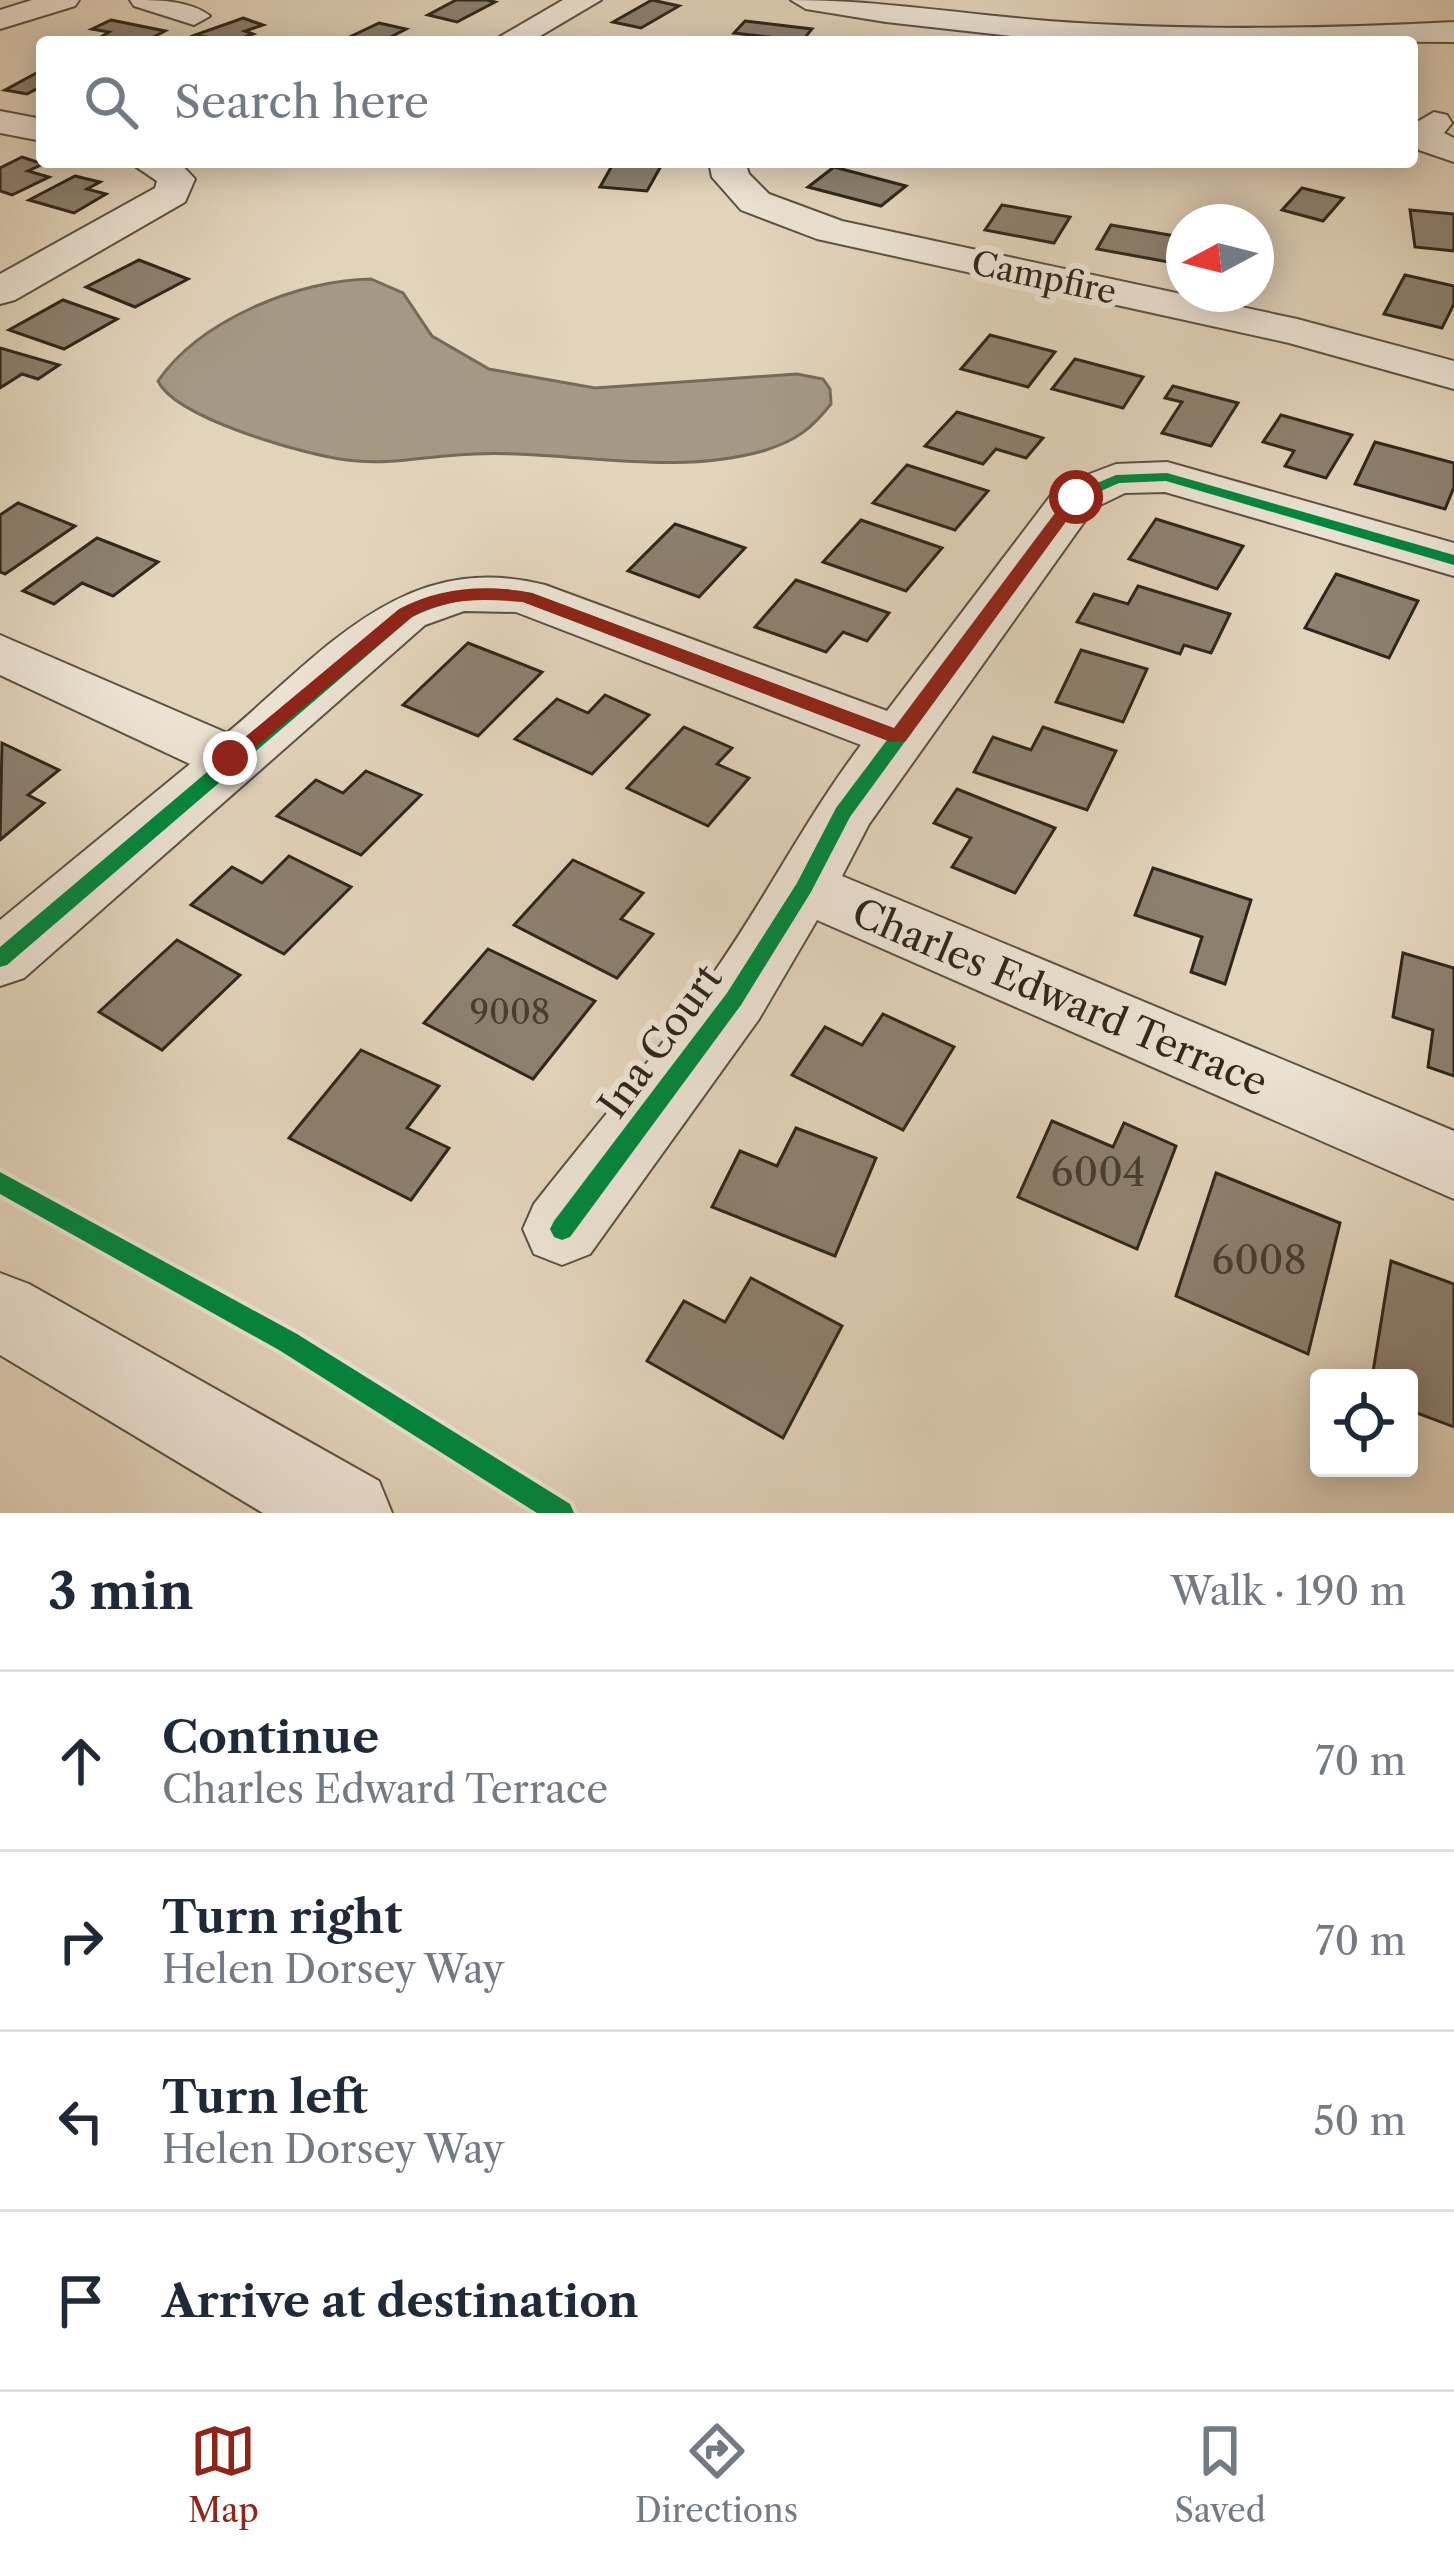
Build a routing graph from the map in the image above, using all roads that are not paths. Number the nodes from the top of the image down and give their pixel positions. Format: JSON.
{"nodes":[{"id":1,"x":64,"y":0,"type":"edge"},
{"id":2,"x":145,"y":0,"type":"edge"},
{"id":3,"x":586,"y":0,"type":"edge"},
{"id":4,"x":806,"y":0,"type":"edge"},
{"id":5,"x":1309,"y":0,"type":"edge"},
{"id":6,"x":887,"y":12,"type":"junction"},
{"id":7,"x":194,"y":16,"type":"dead end"},
{"id":8,"x":0,"y":20,"type":"edge"},
{"id":9,"x":1454,"y":32,"type":"edge"},
{"id":10,"x":512,"y":36,"type":"edge"},
{"id":11,"x":868,"y":36,"type":"edge"},
{"id":12,"x":1198,"y":36,"type":"edge"},
{"id":13,"x":1341,"y":36,"type":"edge"},
{"id":14,"x":1391,"y":36,"type":"edge"},
{"id":15,"x":0,"y":122,"type":"edge"},
{"id":16,"x":36,"y":129,"type":"edge"},
{"id":17,"x":164,"y":168,"type":"edge"},
{"id":18,"x":729,"y":168,"type":"edge"},
{"id":19,"x":0,"y":292,"type":"edge"},
{"id":20,"x":1454,"y":375,"type":"edge"},
{"id":21,"x":1454,"y":560,"type":"edge"},
{"id":22,"x":0,"y":653,"type":"edge"},
{"id":23,"x":898,"y":737,"type":"junction"},
{"id":24,"x":230,"y":758,"type":"junction"},
{"id":25,"x":804,"y":887,"type":"junction"},
{"id":26,"x":0,"y":959,"type":"edge"},
{"id":27,"x":1454,"y":1166,"type":"edge"},
{"id":28,"x":562,"y":1229,"type":"dead end"},
{"id":29,"x":0,"y":1311,"type":"edge"},
{"id":30,"x":347,"y":1513,"type":"edge"}],
"edges":[{"from":1,"to":8,"type":"street"},
{"from":2,"to":7,"type":"street"},
{"from":3,"to":10,"type":"street"},
{"from":4,"to":6,"type":"street"},
{"from":5,"to":13,"type":"street"},
{"from":6,"to":11,"type":"street"},
{"from":6,"to":12,"type":"street"},
{"from":9,"to":14,"type":"street"},
{"from":15,"to":16,"type":"street"},
{"from":17,"to":19,"type":"street"},
{"from":18,"to":20,"type":"street","name":"Campfire"},
{"from":21,"to":23,"type":"street","name":"Charles Edward Terrace"},
{"from":22,"to":24,"type":"street"},
{"from":23,"to":24,"type":"street"},
{"from":23,"to":25,"type":"street","name":"Charles Edward Terrace"},
{"from":24,"to":26,"type":"street"},
{"from":25,"to":27,"type":"street","name":"Charles Edward Terrace"},
{"from":25,"to":28,"type":"street","name":"Ina Court"},
{"from":29,"to":30,"type":"street"}]}
